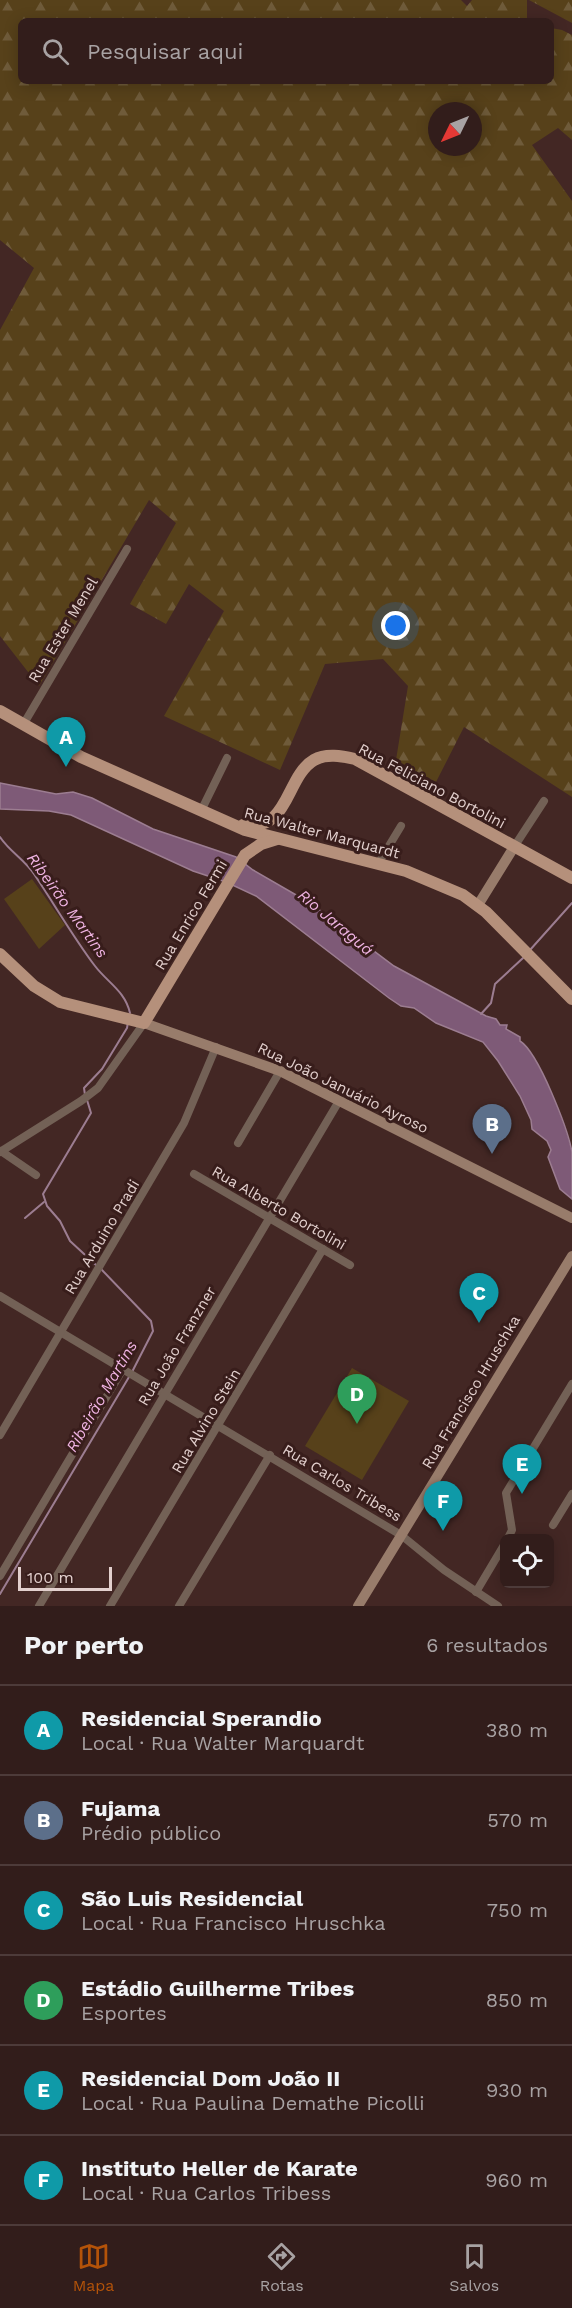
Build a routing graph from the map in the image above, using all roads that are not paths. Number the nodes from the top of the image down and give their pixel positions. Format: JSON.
{"nodes":[{"id":1,"x":127,"y":549,"type":"dead end"},
{"id":2,"x":0,"y":711,"type":"edge"},
{"id":3,"x":23,"y":725,"type":"junction"},
{"id":4,"x":227,"y":758,"type":"dead end"},
{"id":5,"x":544,"y":801,"type":"dead end"},
{"id":6,"x":201,"y":811,"type":"junction"},
{"id":7,"x":273,"y":820,"type":"junction"},
{"id":8,"x":230,"y":824,"type":"junction"},
{"id":9,"x":401,"y":826,"type":"dead end"},
{"id":10,"x":278,"y":839,"type":"junction"},
{"id":11,"x":514,"y":847,"type":"junction"},
{"id":12,"x":378,"y":864,"type":"junction"},
{"id":13,"x":572,"y":878,"type":"edge"},
{"id":14,"x":478,"y":905,"type":"junction"},
{"id":15,"x":0,"y":954,"type":"edge"},
{"id":16,"x":572,"y":999,"type":"edge"},
{"id":17,"x":134,"y":1021,"type":"junction"},
{"id":18,"x":216,"y":1047,"type":"junction"},
{"id":19,"x":280,"y":1071,"type":"junction"},
{"id":20,"x":339,"y":1101,"type":"junction"},
{"id":21,"x":238,"y":1143,"type":"dead end"},
{"id":22,"x":1,"y":1151,"type":"edge"},
{"id":23,"x":36,"y":1174,"type":"dead end"},
{"id":24,"x":194,"y":1174,"type":"dead end"},
{"id":25,"x":269,"y":1218,"type":"junction"},
{"id":26,"x":572,"y":1218,"type":"edge"},
{"id":27,"x":323,"y":1249,"type":"junction"},
{"id":28,"x":572,"y":1256,"type":"edge"},
{"id":29,"x":350,"y":1265,"type":"dead end"},
{"id":30,"x":0,"y":1296,"type":"edge"},
{"id":31,"x":60,"y":1332,"type":"junction"},
{"id":32,"x":128,"y":1372,"type":"junction"},
{"id":33,"x":572,"y":1384,"type":"edge"},
{"id":34,"x":165,"y":1394,"type":"junction"},
{"id":35,"x":219,"y":1426,"type":"junction"},
{"id":36,"x":0,"y":1435,"type":"edge"},
{"id":37,"x":270,"y":1455,"type":"junction"},
{"id":38,"x":572,"y":1494,"type":"edge"},
{"id":39,"x":553,"y":1526,"type":"dead end"},
{"id":40,"x":510,"y":1534,"type":"edge"},
{"id":41,"x":402,"y":1535,"type":"junction"},
{"id":42,"x":500,"y":1552,"type":"edge"},
{"id":43,"x":0,"y":1576,"type":"edge"},
{"id":44,"x":476,"y":1592,"type":"junction"},
{"id":45,"x":39,"y":1606,"type":"edge"},
{"id":46,"x":110,"y":1606,"type":"edge"},
{"id":47,"x":179,"y":1606,"type":"edge"},
{"id":48,"x":358,"y":1606,"type":"edge"},
{"id":49,"x":498,"y":1606,"type":"edge"}],
"edges":[{"from":1,"to":3,"type":"street","name":"Rua Ester Menel"},
{"from":2,"to":3,"type":"main road","name":"Rua Walter Marquardt"},
{"from":3,"to":6,"type":"main road","name":"Rua Walter Marquardt"},
{"from":4,"to":6,"type":"street"},
{"from":5,"to":11,"type":"street"},
{"from":6,"to":8,"type":"main road","name":"Rua Walter Marquardt"},
{"from":7,"to":8,"type":"main road"},
{"from":7,"to":10,"type":"main road"},
{"from":7,"to":11,"type":"main road","name":"Rua Feliciano Bortolini"},
{"from":8,"to":10,"type":"main road","name":"Rua Walter Marquardt"},
{"from":9,"to":12,"type":"street"},
{"from":10,"to":12,"type":"main road","name":"Rua Walter Marquardt"},
{"from":10,"to":17,"type":"main road","name":"Rua Enrico Fermi"},
{"from":11,"to":13,"type":"main road","name":"Rua Feliciano Bortolini"},
{"from":11,"to":14,"type":"main road"},
{"from":12,"to":14,"type":"main road","name":"Rua Walter Marquardt"},
{"from":14,"to":16,"type":"main road","name":"Rua Walter Marquardt"},
{"from":15,"to":17,"type":"main road","name":"Rua João Januário Ayroso"},
{"from":17,"to":18,"type":"main road","name":"Rua João Januário Ayroso"},
{"from":17,"to":22,"type":"street"},
{"from":18,"to":19,"type":"main road","name":"Rua João Januário Ayroso"},
{"from":18,"to":31,"type":"street","name":"Rua Arduino Pradi"},
{"from":19,"to":20,"type":"main road","name":"Rua João Januário Ayroso"},
{"from":19,"to":21,"type":"street"},
{"from":20,"to":25,"type":"street","name":"Rua João Franzner"},
{"from":20,"to":26,"type":"main road","name":"Rua João Januário Ayroso"},
{"from":22,"to":23,"type":"street"},
{"from":24,"to":25,"type":"street","name":"Rua Alberto Bortolini"},
{"from":25,"to":27,"type":"street","name":"Rua Alberto Bortolini"},
{"from":25,"to":34,"type":"street","name":"Rua João Franzner"},
{"from":27,"to":29,"type":"street","name":"Rua Alberto Bortolini"},
{"from":27,"to":35,"type":"street","name":"Rua Alvino Stein"},
{"from":28,"to":41,"type":"main road","name":"Rua Francisco Hruschka"},
{"from":30,"to":31,"type":"street","name":"Rua Carlos Tribess"},
{"from":31,"to":32,"type":"street","name":"Rua Carlos Tribess"},
{"from":31,"to":36,"type":"street","name":"Rua Arduino Pradi"},
{"from":32,"to":34,"type":"street","name":"Rua Carlos Tribess"},
{"from":32,"to":43,"type":"street"},
{"from":33,"to":40,"type":"street"},
{"from":34,"to":35,"type":"street","name":"Rua Carlos Tribess"},
{"from":34,"to":45,"type":"street","name":"Rua João Franzner"},
{"from":35,"to":37,"type":"street","name":"Rua Carlos Tribess"},
{"from":35,"to":46,"type":"street","name":"Rua Alvino Stein"},
{"from":37,"to":41,"type":"street","name":"Rua Carlos Tribess"},
{"from":37,"to":47,"type":"street"},
{"from":38,"to":39,"type":"street"},
{"from":41,"to":44,"type":"street","name":"Rua Carlos Tribess"},
{"from":41,"to":48,"type":"main road","name":"Rua Francisco Hruschka"},
{"from":42,"to":44,"type":"street"},
{"from":44,"to":49,"type":"street","name":"Rua Carlos Tribess"}]}
